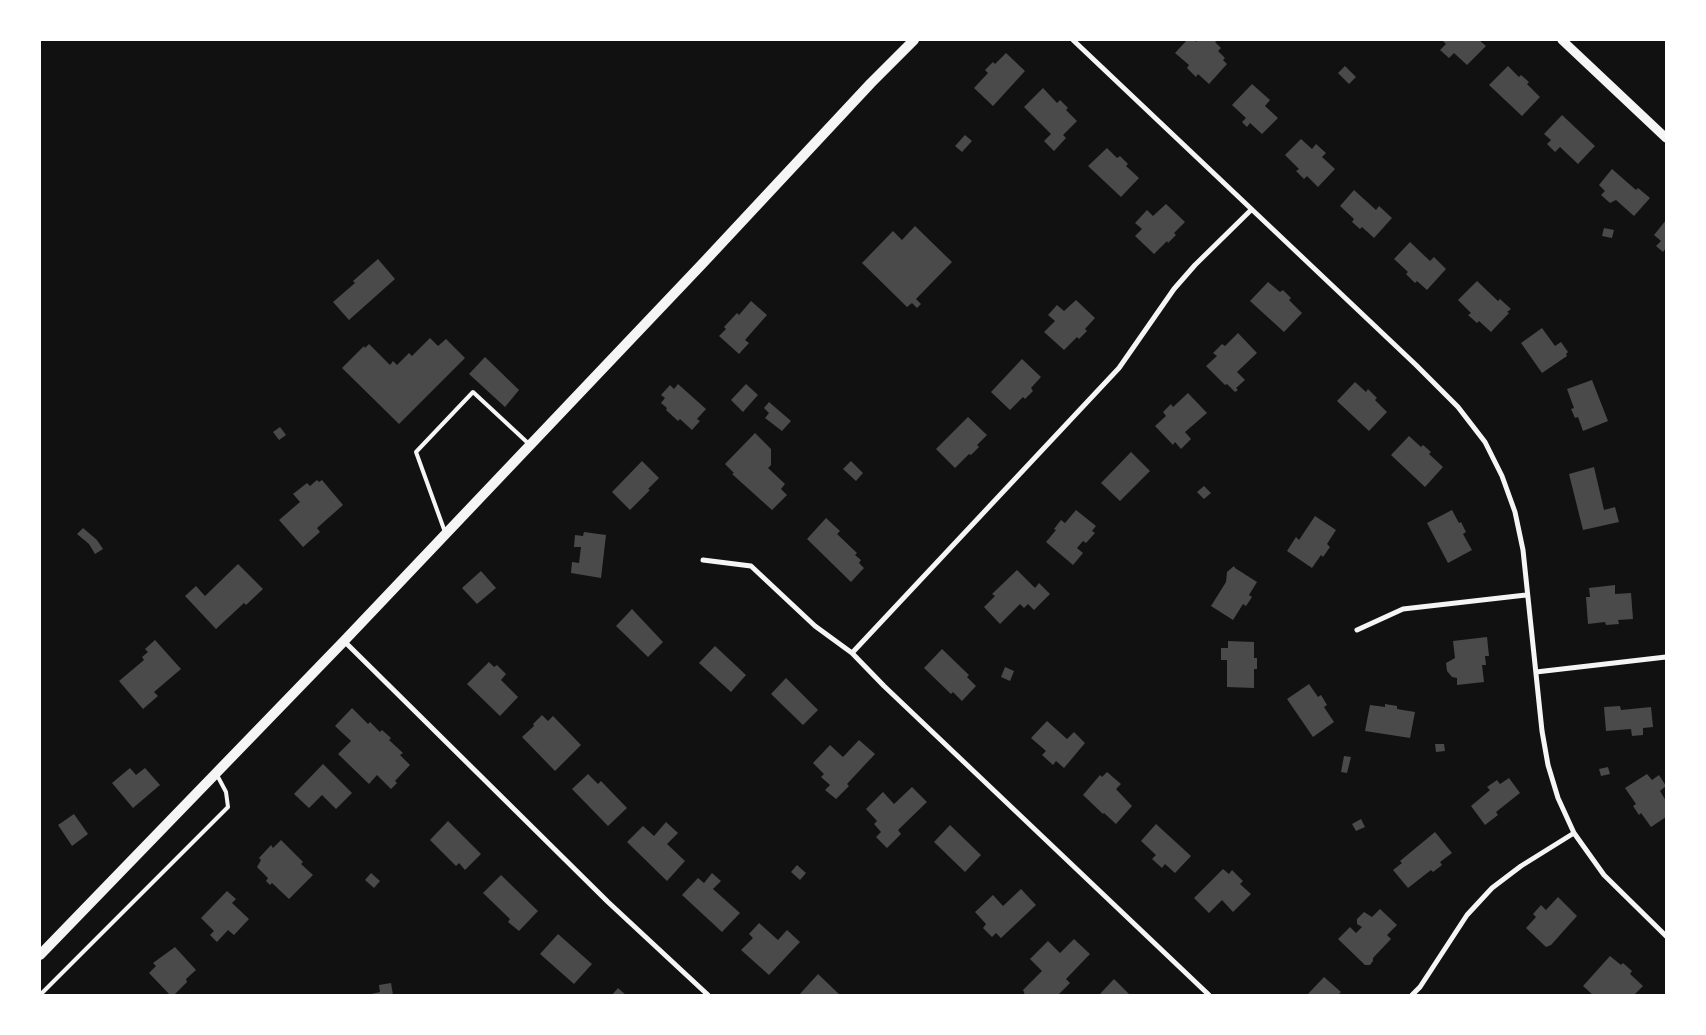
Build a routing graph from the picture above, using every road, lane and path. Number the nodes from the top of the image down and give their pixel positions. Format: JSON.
{"nodes":[{"id":1,"x":914,"y":40,"type":"edge"},
{"id":2,"x":1073,"y":40,"type":"edge"},
{"id":3,"x":1562,"y":40,"type":"edge"},
{"id":4,"x":1666,"y":138,"type":"edge"},
{"id":5,"x":1251,"y":210,"type":"junction"},
{"id":6,"x":530,"y":445,"type":"junction"},
{"id":7,"x":445,"y":534,"type":"junction"},
{"id":8,"x":703,"y":560,"type":"dead end"},
{"id":9,"x":1526,"y":595,"type":"junction"},
{"id":10,"x":1357,"y":630,"type":"dead end"},
{"id":11,"x":344,"y":641,"type":"junction"},
{"id":12,"x":852,"y":653,"type":"junction"},
{"id":13,"x":1666,"y":657,"type":"edge"},
{"id":14,"x":1536,"y":672,"type":"junction"},
{"id":15,"x":216,"y":774,"type":"junction"},
{"id":16,"x":1574,"y":833,"type":"junction"},
{"id":17,"x":1666,"y":936,"type":"edge"},
{"id":18,"x":40,"y":955,"type":"edge"},
{"id":19,"x":40,"y":995,"type":"edge"},
{"id":20,"x":708,"y":995,"type":"edge"},
{"id":21,"x":1209,"y":995,"type":"edge"},
{"id":22,"x":1412,"y":995,"type":"edge"}],
"edges":[{"from":1,"to":6,"type":"main road"},
{"from":2,"to":5,"type":"street"},
{"from":3,"to":4,"type":"street"},
{"from":5,"to":9,"type":"street"},
{"from":5,"to":12,"type":"street"},
{"from":6,"to":7,"type":"main road"},
{"from":6,"to":7,"type":"lane"},
{"from":7,"to":11,"type":"main road"},
{"from":8,"to":12,"type":"street"},
{"from":9,"to":10,"type":"street"},
{"from":9,"to":14,"type":"street"},
{"from":11,"to":15,"type":"main road"},
{"from":11,"to":20,"type":"street"},
{"from":12,"to":21,"type":"street"},
{"from":13,"to":14,"type":"street"},
{"from":14,"to":16,"type":"street"},
{"from":15,"to":18,"type":"main road"},
{"from":15,"to":19,"type":"lane"},
{"from":16,"to":17,"type":"street"},
{"from":16,"to":22,"type":"street"}]}
